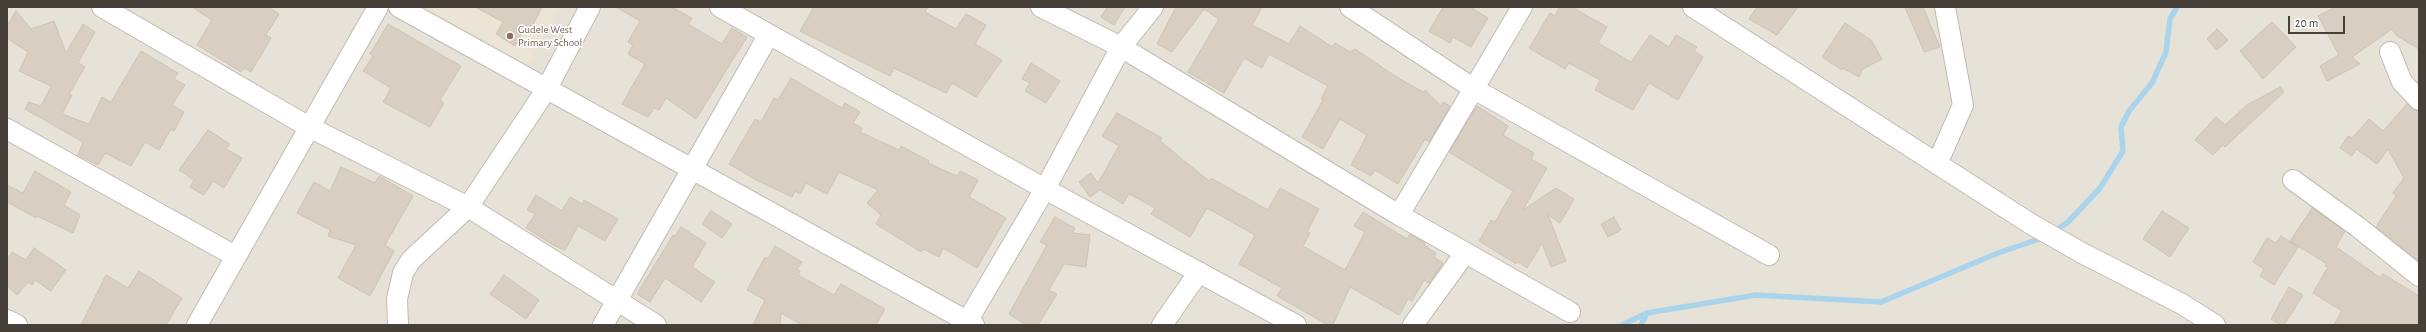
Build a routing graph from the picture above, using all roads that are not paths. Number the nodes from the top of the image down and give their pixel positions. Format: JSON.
{"nodes":[{"id":1,"x":102,"y":7,"type":"edge"},
{"id":2,"x":378,"y":7,"type":"edge"},
{"id":3,"x":399,"y":7,"type":"edge"},
{"id":4,"x":590,"y":7,"type":"edge"},
{"id":5,"x":720,"y":7,"type":"edge"},
{"id":6,"x":1041,"y":7,"type":"edge"},
{"id":7,"x":1153,"y":7,"type":"edge"},
{"id":8,"x":1350,"y":7,"type":"edge"},
{"id":9,"x":1522,"y":7,"type":"edge"},
{"id":10,"x":1694,"y":7,"type":"edge"},
{"id":11,"x":1945,"y":7,"type":"edge"},
{"id":12,"x":768,"y":36,"type":"junction"},
{"id":13,"x":1121,"y":47,"type":"junction"},
{"id":14,"x":2390,"y":52,"type":"dead end"},
{"id":15,"x":1474,"y":89,"type":"junction"},
{"id":16,"x":546,"y":90,"type":"junction"},
{"id":17,"x":2419,"y":100,"type":"edge"},
{"id":18,"x":309,"y":127,"type":"junction"},
{"id":19,"x":7,"y":129,"type":"edge"},
{"id":20,"x":1937,"y":164,"type":"junction"},
{"id":21,"x":691,"y":168,"type":"junction"},
{"id":22,"x":2293,"y":180,"type":"dead end"},
{"id":23,"x":1045,"y":189,"type":"junction"},
{"id":24,"x":468,"y":207,"type":"junction"},
{"id":25,"x":1399,"y":215,"type":"junction"},
{"id":26,"x":1466,"y":253,"type":"junction"},
{"id":27,"x":1769,"y":255,"type":"dead end"},
{"id":28,"x":235,"y":256,"type":"junction"},
{"id":29,"x":1199,"y":272,"type":"junction"},
{"id":30,"x":2419,"y":276,"type":"edge"},
{"id":31,"x":616,"y":300,"type":"junction"},
{"id":32,"x":1570,"y":312,"type":"dead end"},
{"id":33,"x":7,"y":320,"type":"edge"},
{"id":34,"x":394,"y":320,"type":"edge"},
{"id":35,"x":969,"y":324,"type":"edge"},
{"id":36,"x":17,"y":325,"type":"edge"},
{"id":37,"x":197,"y":325,"type":"edge"},
{"id":38,"x":602,"y":325,"type":"edge"},
{"id":39,"x":656,"y":325,"type":"edge"},
{"id":40,"x":1162,"y":325,"type":"edge"},
{"id":41,"x":1296,"y":325,"type":"edge"},
{"id":42,"x":1413,"y":325,"type":"edge"},
{"id":43,"x":2215,"y":325,"type":"edge"}],
"edges":[{"from":1,"to":18,"type":"street"},
{"from":2,"to":18,"type":"street"},
{"from":3,"to":16,"type":"street"},
{"from":4,"to":16,"type":"street"},
{"from":5,"to":12,"type":"street"},
{"from":6,"to":13,"type":"street"},
{"from":7,"to":13,"type":"street"},
{"from":8,"to":15,"type":"street"},
{"from":9,"to":15,"type":"street"},
{"from":10,"to":20,"type":"street"},
{"from":11,"to":20,"type":"street"},
{"from":12,"to":21,"type":"street"},
{"from":12,"to":23,"type":"street"},
{"from":13,"to":23,"type":"street"},
{"from":13,"to":25,"type":"street"},
{"from":14,"to":17,"type":"street"},
{"from":15,"to":25,"type":"street"},
{"from":15,"to":27,"type":"street"},
{"from":16,"to":21,"type":"street"},
{"from":16,"to":24,"type":"street"},
{"from":18,"to":24,"type":"street"},
{"from":18,"to":28,"type":"street"},
{"from":19,"to":28,"type":"street"},
{"from":20,"to":43,"type":"street"},
{"from":21,"to":31,"type":"street"},
{"from":21,"to":35,"type":"street"},
{"from":22,"to":30,"type":"street"},
{"from":23,"to":29,"type":"street"},
{"from":23,"to":35,"type":"street"},
{"from":24,"to":31,"type":"street"},
{"from":24,"to":34,"type":"street"},
{"from":25,"to":26,"type":"street"},
{"from":26,"to":32,"type":"street"},
{"from":26,"to":42,"type":"street"},
{"from":28,"to":37,"type":"street"},
{"from":29,"to":40,"type":"street"},
{"from":29,"to":41,"type":"street"},
{"from":31,"to":38,"type":"street"},
{"from":31,"to":39,"type":"street"},
{"from":33,"to":36,"type":"street"}]}
